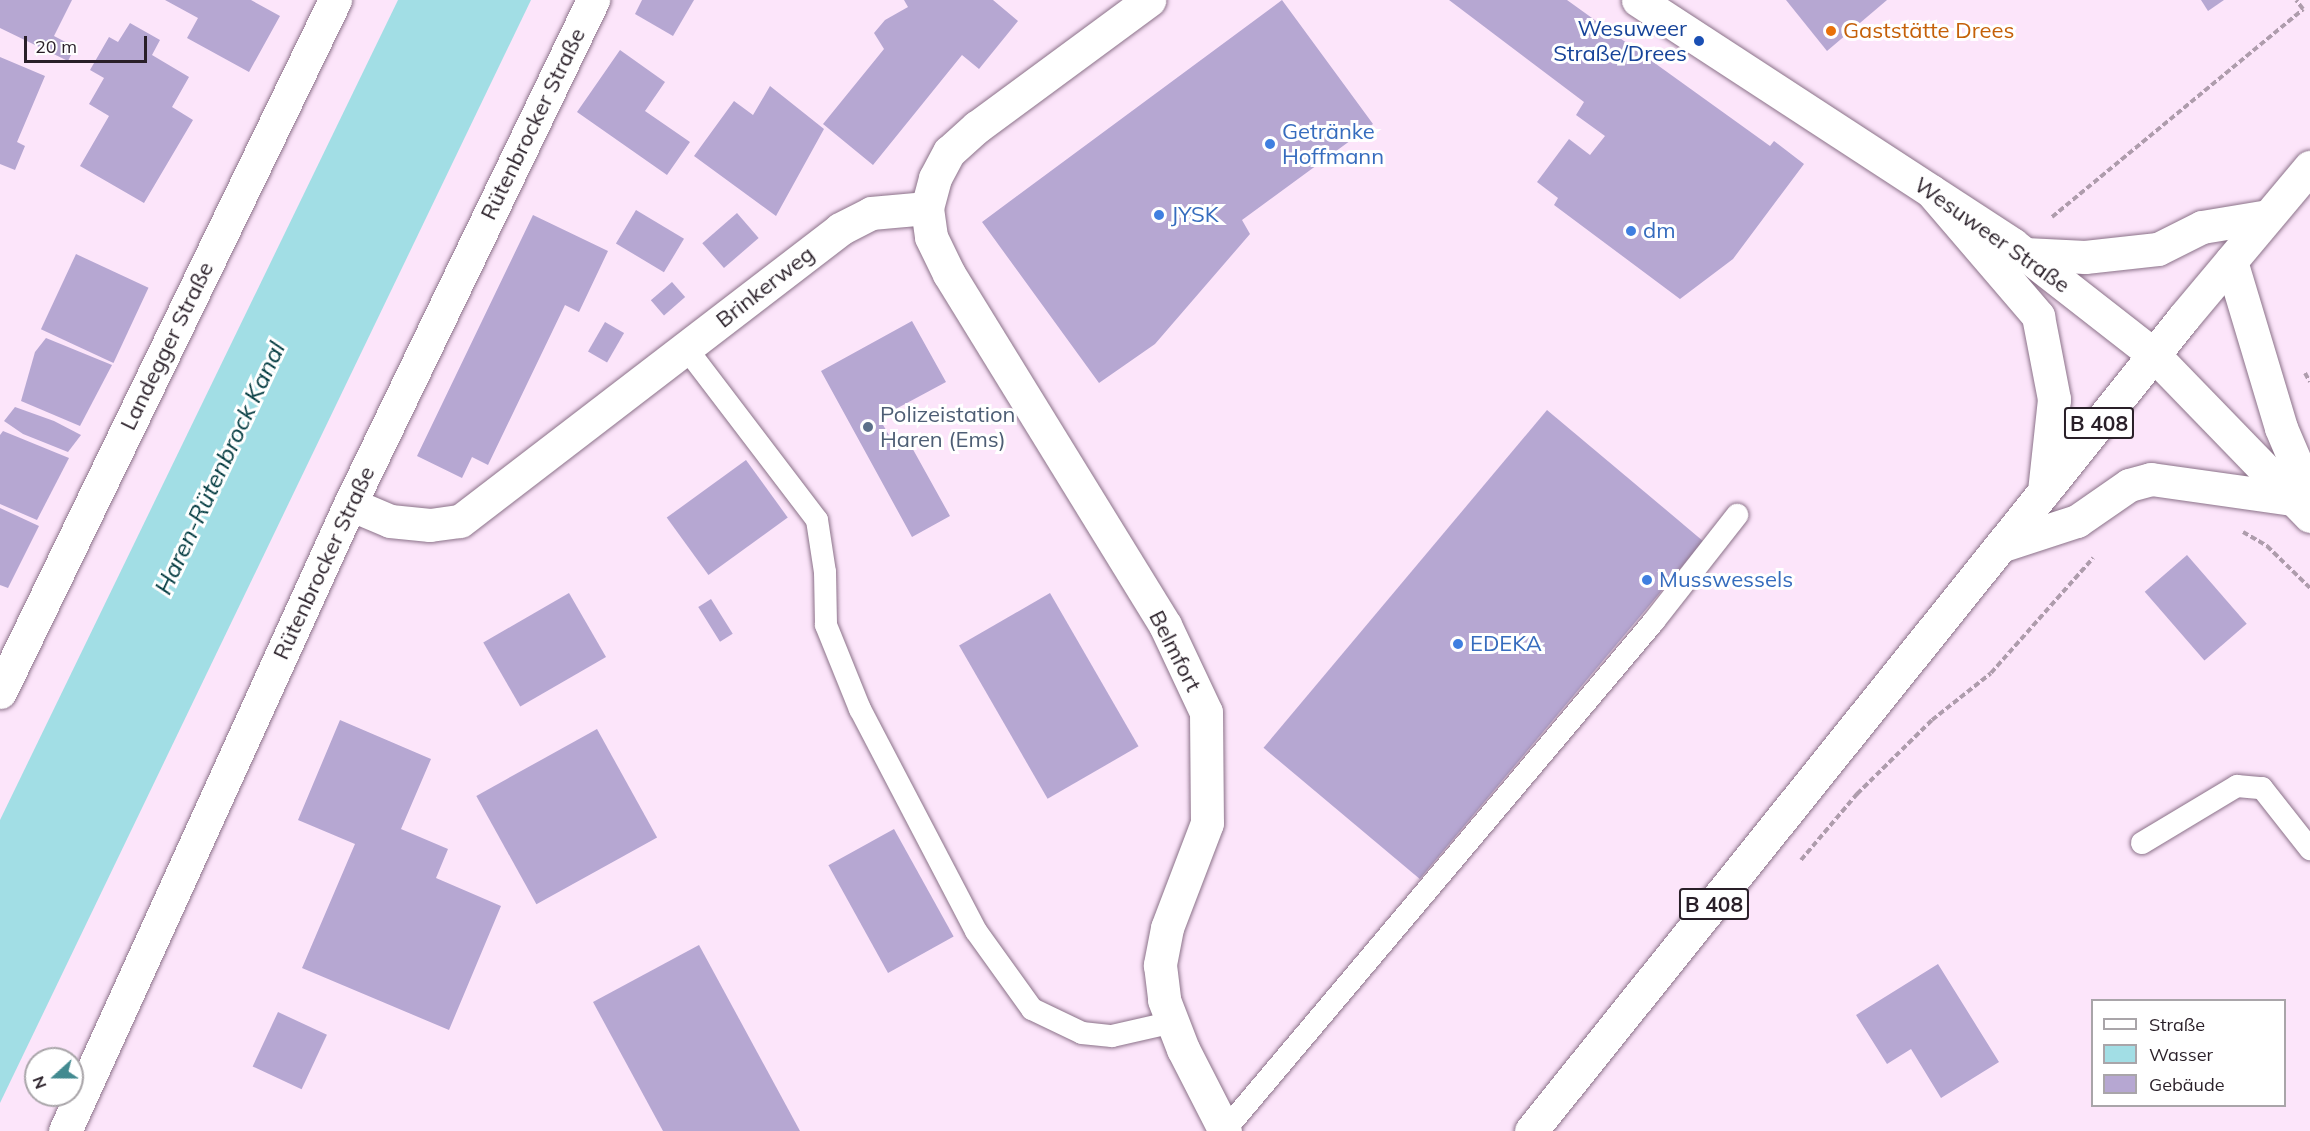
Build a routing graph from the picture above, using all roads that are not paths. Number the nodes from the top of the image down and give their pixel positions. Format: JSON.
{"nodes":[{"id":1,"x":335,"y":0,"type":"edge"},
{"id":2,"x":593,"y":0,"type":"edge"},
{"id":3,"x":1149,"y":0,"type":"edge"},
{"id":4,"x":1638,"y":0,"type":"edge"},
{"id":5,"x":2310,"y":167,"type":"edge"},
{"id":6,"x":1931,"y":191,"type":"junction"},
{"id":7,"x":927,"y":208,"type":"junction"},
{"id":8,"x":2268,"y":216,"type":"junction"},
{"id":9,"x":2018,"y":249,"type":"junction"},
{"id":10,"x":2231,"y":261,"type":"junction"},
{"id":11,"x":686,"y":348,"type":"junction"},
{"id":12,"x":2154,"y":355,"type":"junction"},
{"id":13,"x":2044,"y":491,"type":"junction"},
{"id":14,"x":350,"y":504,"type":"junction"},
{"id":15,"x":2305,"y":504,"type":"edge"},
{"id":16,"x":1737,"y":515,"type":"dead end"},
{"id":17,"x":2003,"y":545,"type":"junction"},
{"id":18,"x":0,"y":692,"type":"edge"},
{"id":19,"x":2142,"y":843,"type":"dead end"},
{"id":20,"x":2310,"y":849,"type":"edge"},
{"id":21,"x":1173,"y":1022,"type":"junction"},
{"id":22,"x":1225,"y":1130,"type":"edge"},
{"id":23,"x":65,"y":1131,"type":"edge"},
{"id":24,"x":1531,"y":1131,"type":"edge"}],
"edges":[{"from":1,"to":18,"type":"main road","name":"Landegger Straße"},
{"from":2,"to":14,"type":"main road","name":"Rütenbrocker Straße"},
{"from":3,"to":7,"type":"main road"},
{"from":4,"to":6,"type":"main road","name":"Wesuweer Straße"},
{"from":5,"to":8,"type":"main road","number":"B 408"},
{"from":6,"to":9,"type":"main road","name":"Wesuweer Straße"},
{"from":6,"to":13,"type":"main road"},
{"from":7,"to":11,"type":"main road","name":"Brinkerweg"},
{"from":7,"to":21,"type":"main road","name":"Belmfort"},
{"from":8,"to":9,"type":"main road"},
{"from":8,"to":10,"type":"main road","number":"B 408"},
{"from":9,"to":12,"type":"main road","name":"Wesuweer Straße"},
{"from":10,"to":12,"type":"main road","number":"B 408"},
{"from":10,"to":15,"type":"main road"},
{"from":11,"to":14,"type":"main road","name":"Brinkerweg"},
{"from":11,"to":21,"type":"lane"},
{"from":12,"to":13,"type":"main road","number":"B 408"},
{"from":12,"to":15,"type":"main road","name":"Wesuweer Straße"},
{"from":13,"to":17,"type":"main road","number":"B 408"},
{"from":14,"to":23,"type":"main road","name":"Rütenbrocker Straße"},
{"from":15,"to":17,"type":"main road"},
{"from":16,"to":22,"type":"lane"},
{"from":17,"to":24,"type":"main road","number":"B 408"},
{"from":19,"to":20,"type":"lane"},
{"from":21,"to":22,"type":"main road","name":"Belmfort"}]}
